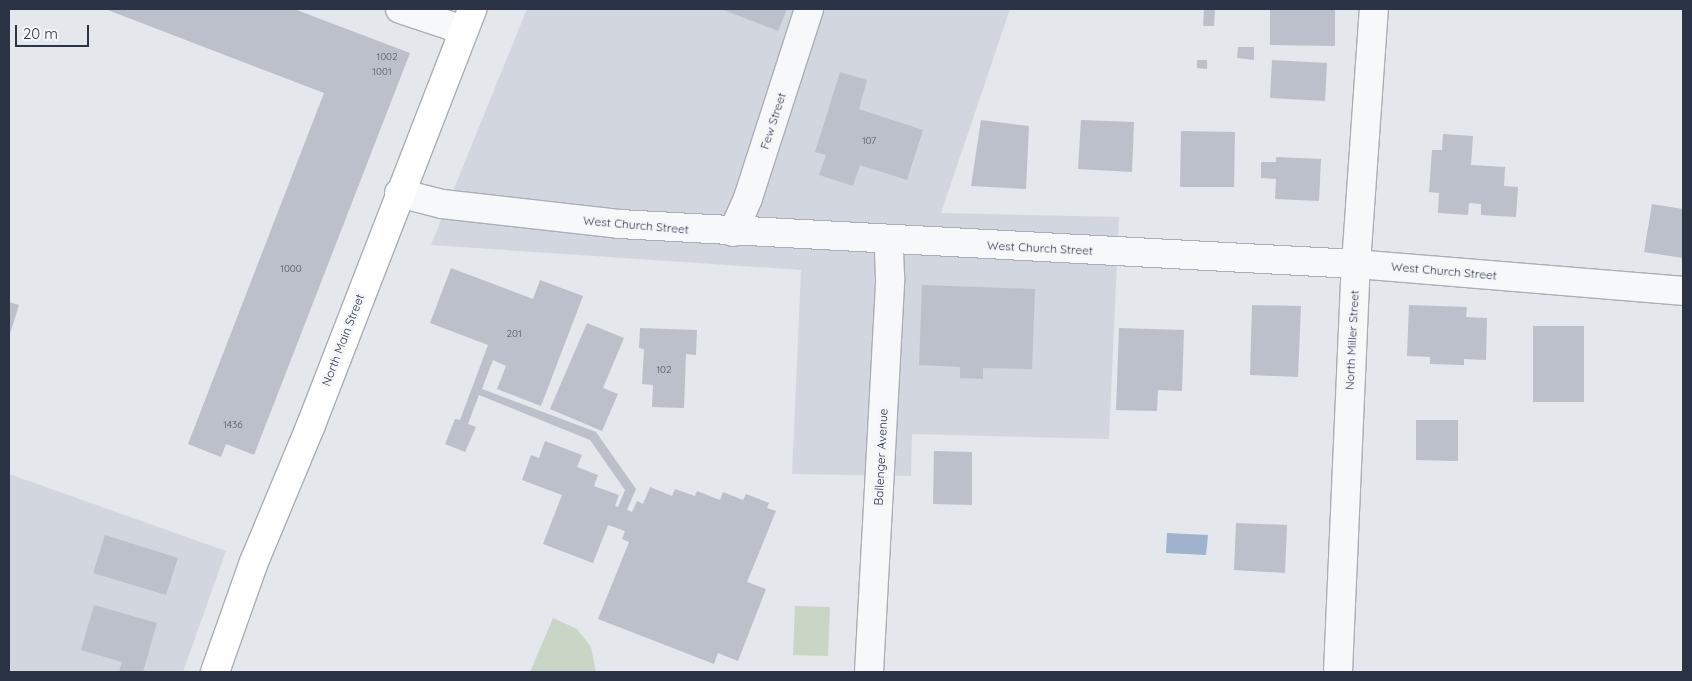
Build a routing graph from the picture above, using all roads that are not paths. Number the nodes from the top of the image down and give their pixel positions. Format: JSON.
{"nodes":[{"id":1,"x":400,"y":9,"type":"edge"},
{"id":2,"x":809,"y":9,"type":"edge"},
{"id":3,"x":1374,"y":9,"type":"edge"},
{"id":4,"x":468,"y":20,"type":"edge"},
{"id":5,"x":399,"y":193,"type":"junction"},
{"id":6,"x":734,"y":232,"type":"junction"},
{"id":7,"x":889,"y":241,"type":"junction"},
{"id":8,"x":1356,"y":264,"type":"junction"},
{"id":9,"x":1683,"y":291,"type":"edge"},
{"id":10,"x":214,"y":672,"type":"edge"},
{"id":11,"x":869,"y":672,"type":"edge"},
{"id":12,"x":1338,"y":672,"type":"edge"}],
"edges":[{"from":1,"to":4,"type":"street"},
{"from":2,"to":6,"type":"street","name":"Few Street"},
{"from":3,"to":8,"type":"street","name":"North Miller Street"},
{"from":4,"to":5,"type":"main road","name":"North Main Street"},
{"from":5,"to":6,"type":"street","name":"West Church Street"},
{"from":5,"to":10,"type":"main road","name":"North Main Street"},
{"from":6,"to":7,"type":"street","name":"West Church Street"},
{"from":7,"to":8,"type":"street","name":"West Church Street"},
{"from":7,"to":11,"type":"street","name":"Ballenger Avenue"},
{"from":8,"to":9,"type":"street","name":"West Church Street"},
{"from":8,"to":12,"type":"street","name":"North Miller Street"}]}
